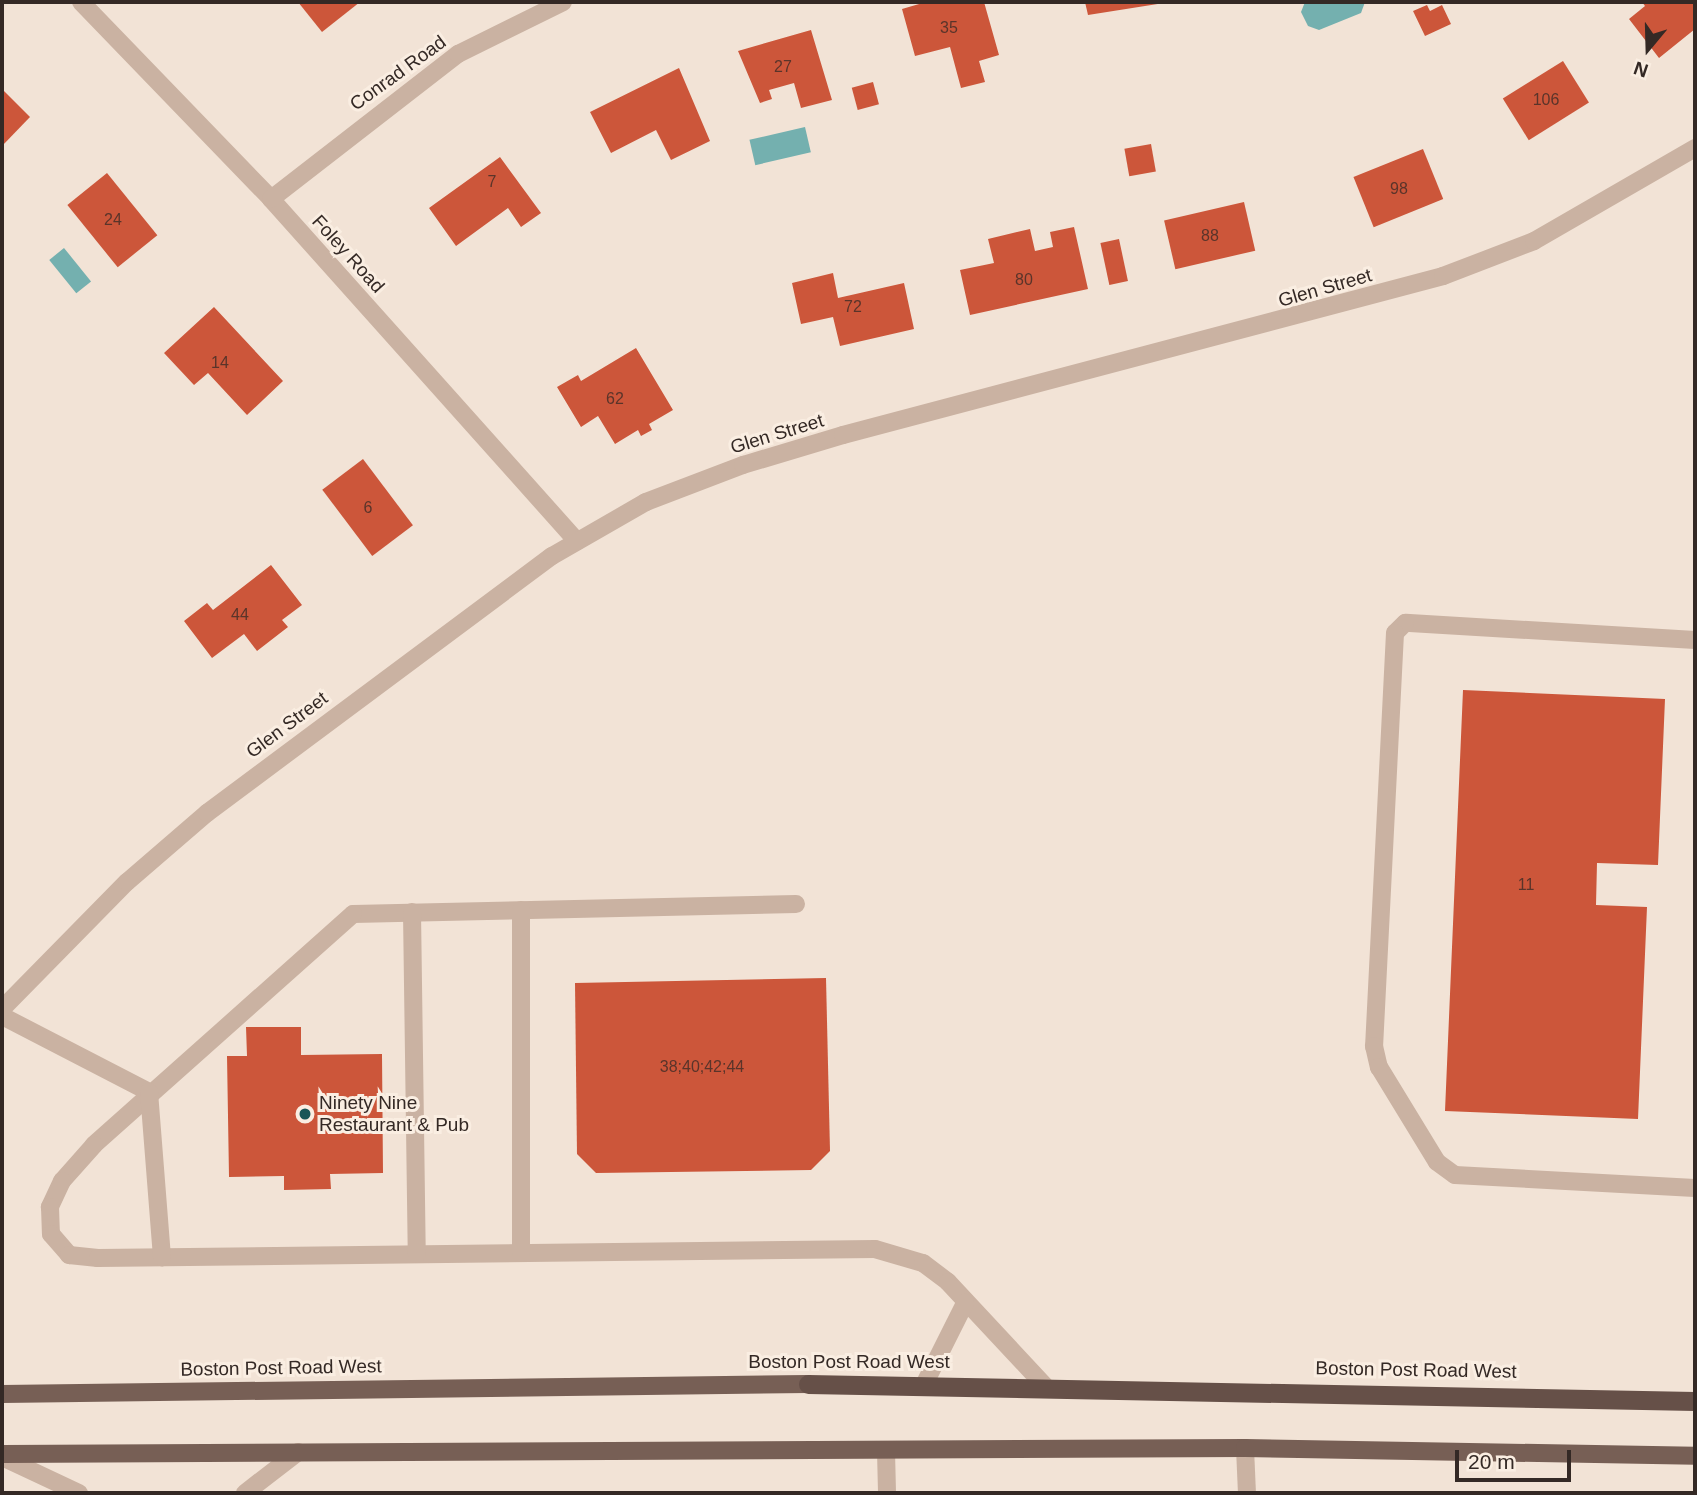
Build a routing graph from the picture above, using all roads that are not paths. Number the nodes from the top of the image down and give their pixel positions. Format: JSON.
{"nodes":[{"id":1,"x":80,"y":2,"type":"edge"},
{"id":2,"x":563,"y":2,"type":"edge"},
{"id":3,"x":1695,"y":148,"type":"edge"},
{"id":4,"x":271,"y":199,"type":"junction"},
{"id":5,"x":577,"y":541,"type":"junction"},
{"id":6,"x":1695,"y":640,"type":"edge"},
{"id":7,"x":796,"y":904,"type":"dead end"},
{"id":8,"x":521,"y":910,"type":"junction"},
{"id":9,"x":412,"y":912,"type":"junction"},
{"id":10,"x":2,"y":1009,"type":"edge"},
{"id":11,"x":2,"y":1016,"type":"edge"},
{"id":12,"x":149,"y":1092,"type":"junction"},
{"id":13,"x":1695,"y":1188,"type":"edge"},
{"id":14,"x":521,"y":1253,"type":"junction"},
{"id":15,"x":417,"y":1254,"type":"junction"},
{"id":16,"x":162,"y":1257,"type":"junction"},
{"id":17,"x":965,"y":1303,"type":"junction"},
{"id":18,"x":807,"y":1384,"type":"joint"},
{"id":19,"x":925,"y":1385,"type":"junction"},
{"id":20,"x":1045,"y":1386,"type":"junction"},
{"id":21,"x":2,"y":1394,"type":"edge"},
{"id":22,"x":1694,"y":1400,"type":"edge"},
{"id":23,"x":1245,"y":1448,"type":"junction"},
{"id":24,"x":298,"y":1451,"type":"junction"},
{"id":25,"x":886,"y":1451,"type":"junction"},
{"id":26,"x":2,"y":1456,"type":"edge"},
{"id":27,"x":1695,"y":1456,"type":"edge"},
{"id":28,"x":79,"y":1493,"type":"edge"},
{"id":29,"x":245,"y":1493,"type":"edge"},
{"id":30,"x":887,"y":1493,"type":"edge"},
{"id":31,"x":1247,"y":1493,"type":"edge"}],
"edges":[{"from":1,"to":4,"type":"street","name":"Foley Road"},
{"from":2,"to":4,"type":"street","name":"Conrad Road"},
{"from":3,"to":5,"type":"street","name":"Glen Street"},
{"from":4,"to":5,"type":"street","name":"Foley Road"},
{"from":5,"to":10,"type":"street","name":"Glen Street"},
{"from":6,"to":13,"type":"street"},
{"from":7,"to":8,"type":"street"},
{"from":8,"to":9,"type":"street"},
{"from":8,"to":14,"type":"street"},
{"from":9,"to":12,"type":"street"},
{"from":9,"to":15,"type":"street"},
{"from":11,"to":12,"type":"street"},
{"from":12,"to":16,"type":"street"},
{"from":12,"to":16,"type":"street"},
{"from":14,"to":15,"type":"street"},
{"from":14,"to":17,"type":"street"},
{"from":15,"to":16,"type":"street"},
{"from":17,"to":19,"type":"street"},
{"from":17,"to":20,"type":"street"},
{"from":18,"to":19,"type":"highway","name":"Boston Post Road West"},
{"from":18,"to":21,"type":"main road","name":"Boston Post Road West"},
{"from":19,"to":20,"type":"highway","name":"Boston Post Road West"},
{"from":20,"to":22,"type":"highway","name":"Boston Post Road West"},
{"from":23,"to":25,"type":"main road"},
{"from":23,"to":27,"type":"main road"},
{"from":23,"to":31,"type":"street"},
{"from":24,"to":25,"type":"main road"},
{"from":24,"to":26,"type":"main road"},
{"from":24,"to":29,"type":"street"},
{"from":25,"to":30,"type":"street"},
{"from":26,"to":28,"type":"street"}]}
